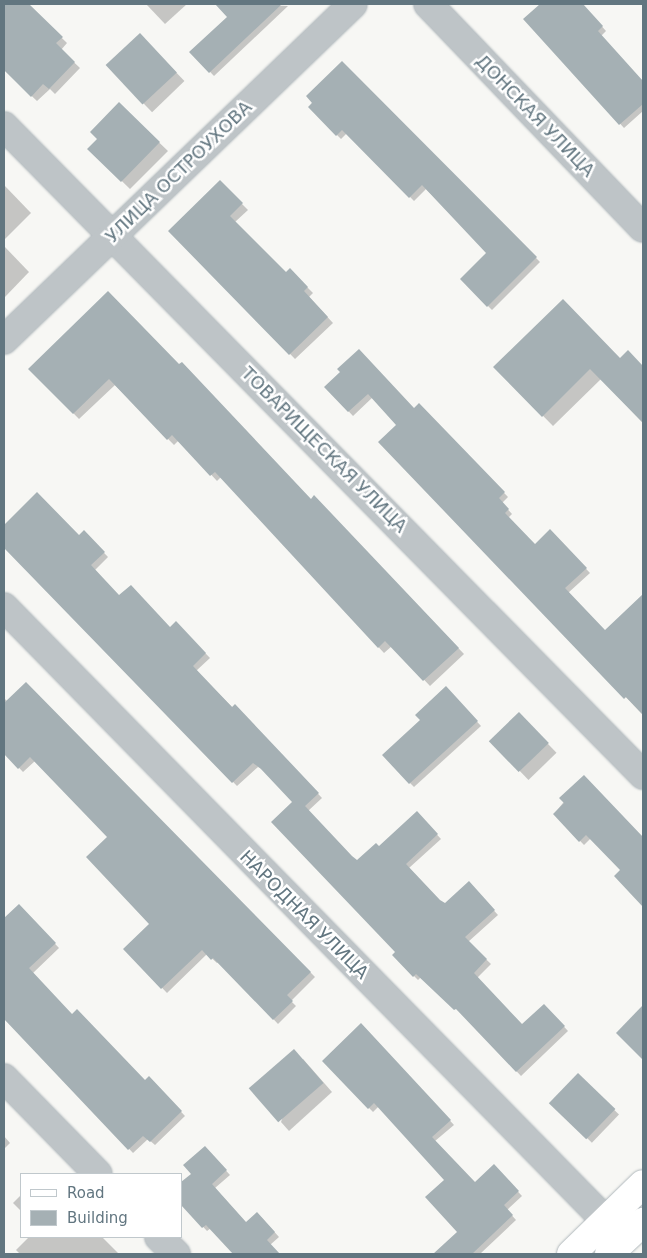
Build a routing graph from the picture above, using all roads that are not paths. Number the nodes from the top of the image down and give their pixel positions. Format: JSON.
{"nodes":[{"id":1,"x":353,"y":4,"type":"edge"},
{"id":2,"x":428,"y":4,"type":"edge"},
{"id":3,"x":4,"y":126,"type":"edge"},
{"id":4,"x":643,"y":228,"type":"edge"},
{"id":5,"x":113,"y":236,"type":"junction"},
{"id":6,"x":4,"y":340,"type":"edge"},
{"id":7,"x":4,"y":607,"type":"edge"},
{"id":8,"x":643,"y":774,"type":"edge"},
{"id":9,"x":4,"y":1078,"type":"edge"},
{"id":10,"x":97,"y":1173,"type":"edge"},
{"id":11,"x":643,"y":1184,"type":"edge"},
{"id":12,"x":606,"y":1221,"type":"junction"},
{"id":13,"x":643,"y":1222,"type":"edge"},
{"id":14,"x":160,"y":1238,"type":"edge"},
{"id":15,"x":617,"y":1251,"type":"edge"},
{"id":16,"x":176,"y":1254,"type":"edge"},
{"id":17,"x":571,"y":1254,"type":"edge"}],
"edges":[{"from":1,"to":5,"type":"street","name":"УЛИЦА ОСТРОУХОВА"},
{"from":2,"to":4,"type":"street","name":"ДОНСКАЯ УЛИЦА"},
{"from":3,"to":5,"type":"street","name":"ТОВАРИЩЕСКАЯ УЛИЦА"},
{"from":5,"to":6,"type":"street","name":"УЛИЦА ОСТРОУХОВА"},
{"from":5,"to":8,"type":"street","name":"ТОВАРИЩЕСКАЯ УЛИЦА"},
{"from":7,"to":12,"type":"street","name":"НАРОДНАЯ УЛИЦА"},
{"from":9,"to":10,"type":"street"},
{"from":11,"to":12,"type":"main road"},
{"from":12,"to":17,"type":"main road"},
{"from":13,"to":15,"type":"main road"},
{"from":14,"to":16,"type":"street"}]}
